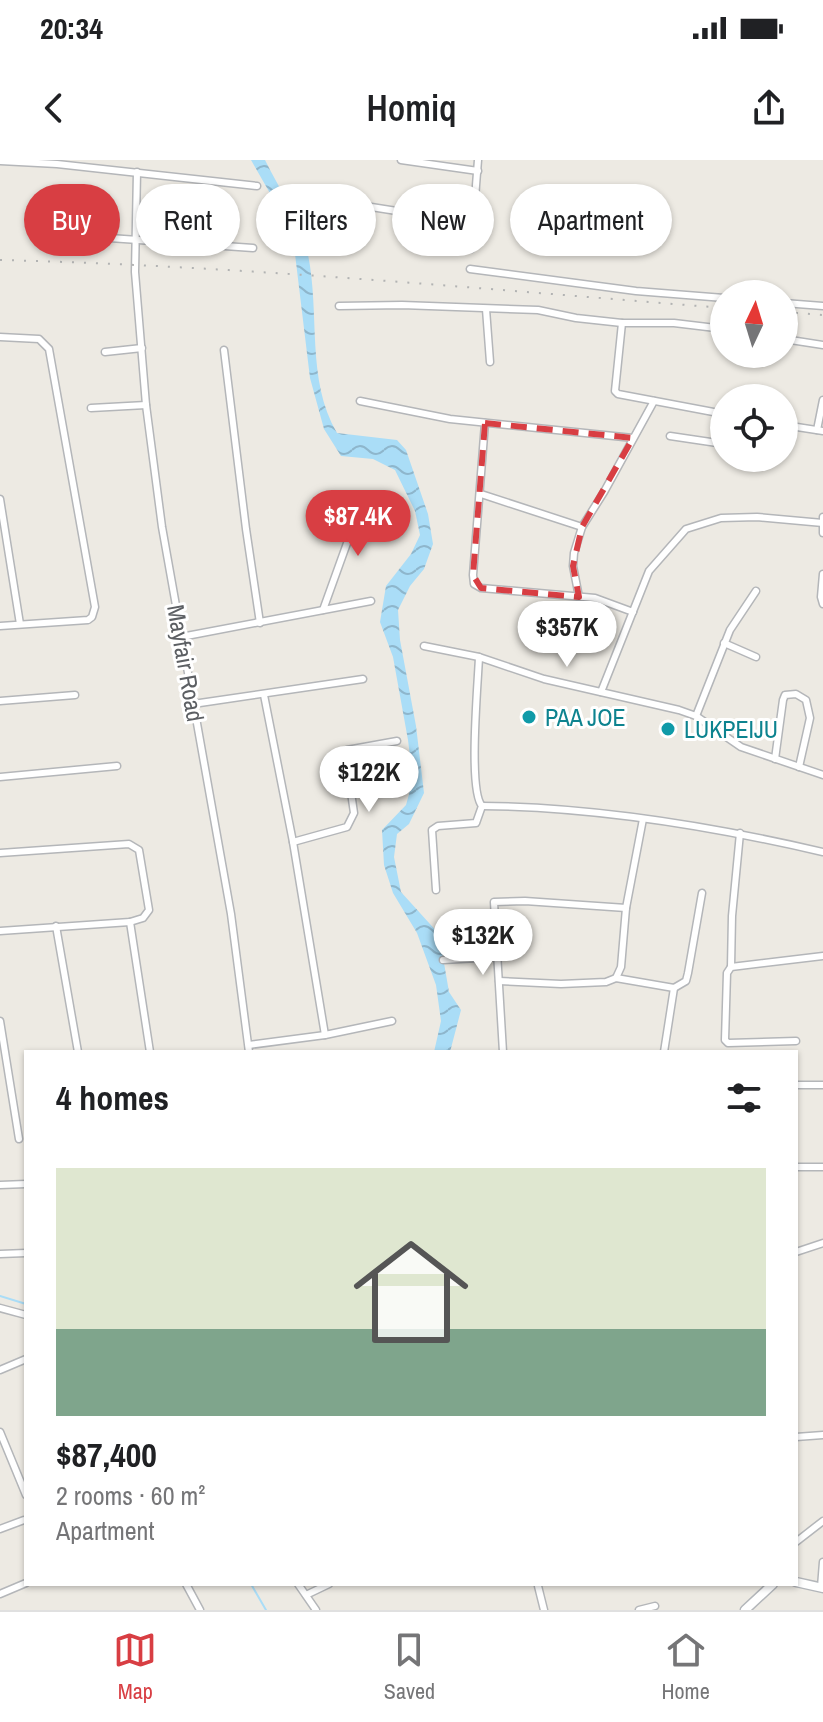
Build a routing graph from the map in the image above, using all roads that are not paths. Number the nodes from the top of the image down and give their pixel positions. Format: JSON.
{"nodes":[{"id":1,"x":401,"y":160,"type":"edge"},
{"id":2,"x":478,"y":160,"type":"edge"},
{"id":3,"x":0,"y":161,"type":"edge"},
{"id":4,"x":57,"y":162,"type":"edge"},
{"id":5,"x":478,"y":171,"type":"junction"},
{"id":6,"x":137,"y":172,"type":"junction"},
{"id":7,"x":477,"y":184,"type":"edge"},
{"id":8,"x":256,"y":186,"type":"edge"},
{"id":9,"x":120,"y":239,"type":"edge"},
{"id":10,"x":135,"y":240,"type":"junction"},
{"id":11,"x":253,"y":248,"type":"dead end"},
{"id":12,"x":470,"y":269,"type":"dead end"},
{"id":13,"x":710,"y":297,"type":"edge"},
{"id":14,"x":798,"y":304,"type":"edge"},
{"id":15,"x":339,"y":306,"type":"dead end"},
{"id":16,"x":823,"y":306,"type":"edge"},
{"id":17,"x":486,"y":309,"type":"junction"},
{"id":18,"x":622,"y":323,"type":"junction"},
{"id":19,"x":710,"y":327,"type":"edge"},
{"id":20,"x":0,"y":337,"type":"edge"},
{"id":21,"x":798,"y":341,"type":"edge"},
{"id":22,"x":823,"y":345,"type":"edge"},
{"id":23,"x":142,"y":348,"type":"junction"},
{"id":24,"x":224,"y":350,"type":"dead end"},
{"id":25,"x":105,"y":352,"type":"dead end"},
{"id":26,"x":490,"y":362,"type":"dead end"},
{"id":27,"x":823,"y":400,"type":"edge"},
{"id":28,"x":360,"y":401,"type":"dead end"},
{"id":29,"x":654,"y":401,"type":"junction"},
{"id":30,"x":146,"y":405,"type":"junction"},
{"id":31,"x":91,"y":408,"type":"dead end"},
{"id":32,"x":710,"y":411,"type":"edge"},
{"id":33,"x":485,"y":423,"type":"junction"},
{"id":34,"x":798,"y":427,"type":"edge"},
{"id":35,"x":820,"y":431,"type":"edge"},
{"id":36,"x":670,"y":436,"type":"dead end"},
{"id":37,"x":633,"y":438,"type":"junction"},
{"id":38,"x":710,"y":442,"type":"edge"},
{"id":39,"x":481,"y":494,"type":"junction"},
{"id":40,"x":364,"y":496,"type":"dead end"},
{"id":41,"x":0,"y":499,"type":"edge"},
{"id":42,"x":823,"y":521,"type":"edge"},
{"id":43,"x":582,"y":527,"type":"junction"},
{"id":44,"x":823,"y":533,"type":"edge"},
{"id":45,"x":4,"y":558,"type":"edge"},
{"id":46,"x":823,"y":574,"type":"edge"},
{"id":47,"x":756,"y":591,"type":"dead end"},
{"id":48,"x":579,"y":597,"type":"junction"},
{"id":49,"x":371,"y":601,"type":"dead end"},
{"id":50,"x":823,"y":604,"type":"edge"},
{"id":51,"x":323,"y":610,"type":"junction"},
{"id":52,"x":633,"y":612,"type":"junction"},
{"id":53,"x":260,"y":623,"type":"junction"},
{"id":54,"x":20,"y":624,"type":"junction"},
{"id":55,"x":0,"y":626,"type":"edge"},
{"id":56,"x":181,"y":637,"type":"junction"},
{"id":57,"x":724,"y":643,"type":"junction"},
{"id":58,"x":424,"y":646,"type":"dead end"},
{"id":59,"x":479,"y":657,"type":"junction"},
{"id":60,"x":756,"y":657,"type":"dead end"},
{"id":61,"x":363,"y":679,"type":"dead end"},
{"id":62,"x":601,"y":692,"type":"junction"},
{"id":63,"x":75,"y":695,"type":"dead end"},
{"id":64,"x":264,"y":695,"type":"junction"},
{"id":65,"x":0,"y":701,"type":"edge"},
{"id":66,"x":193,"y":704,"type":"junction"},
{"id":67,"x":696,"y":716,"type":"junction"},
{"id":68,"x":397,"y":741,"type":"dead end"},
{"id":69,"x":775,"y":759,"type":"junction"},
{"id":70,"x":117,"y":766,"type":"dead end"},
{"id":71,"x":799,"y":767,"type":"junction"},
{"id":72,"x":823,"y":775,"type":"edge"},
{"id":73,"x":0,"y":777,"type":"edge"},
{"id":74,"x":482,"y":806,"type":"junction"},
{"id":75,"x":643,"y":819,"type":"junction"},
{"id":76,"x":740,"y":833,"type":"junction"},
{"id":77,"x":293,"y":842,"type":"junction"},
{"id":78,"x":823,"y":852,"type":"edge"},
{"id":79,"x":0,"y":853,"type":"edge"},
{"id":80,"x":436,"y":890,"type":"dead end"},
{"id":81,"x":702,"y":893,"type":"dead end"},
{"id":82,"x":626,"y":908,"type":"junction"},
{"id":83,"x":130,"y":922,"type":"junction"},
{"id":84,"x":56,"y":926,"type":"junction"},
{"id":85,"x":0,"y":931,"type":"edge"},
{"id":86,"x":823,"y":956,"type":"edge"},
{"id":87,"x":496,"y":957,"type":"junction"},
{"id":88,"x":443,"y":960,"type":"dead end"},
{"id":89,"x":621,"y":967,"type":"junction"},
{"id":90,"x":731,"y":967,"type":"junction"},
{"id":91,"x":616,"y":978,"type":"junction"},
{"id":92,"x":629,"y":979,"type":"junction"},
{"id":93,"x":499,"y":981,"type":"junction"},
{"id":94,"x":674,"y":988,"type":"junction"},
{"id":95,"x":0,"y":1021,"type":"edge"},
{"id":96,"x":392,"y":1021,"type":"dead end"},
{"id":97,"x":325,"y":1035,"type":"junction"},
{"id":98,"x":796,"y":1041,"type":"dead end"},
{"id":99,"x":249,"y":1049,"type":"edge"},
{"id":100,"x":78,"y":1050,"type":"edge"},
{"id":101,"x":150,"y":1050,"type":"edge"},
{"id":102,"x":503,"y":1050,"type":"edge"},
{"id":103,"x":664,"y":1050,"type":"edge"},
{"id":104,"x":798,"y":1085,"type":"edge"},
{"id":105,"x":823,"y":1085,"type":"edge"},
{"id":106,"x":19,"y":1139,"type":"dead end"},
{"id":107,"x":798,"y":1167,"type":"edge"},
{"id":108,"x":823,"y":1167,"type":"edge"},
{"id":109,"x":24,"y":1184,"type":"edge"},
{"id":110,"x":0,"y":1185,"type":"edge"},
{"id":111,"x":823,"y":1243,"type":"edge"},
{"id":112,"x":798,"y":1251,"type":"edge"},
{"id":113,"x":24,"y":1253,"type":"edge"},
{"id":114,"x":0,"y":1254,"type":"edge"},
{"id":115,"x":0,"y":1308,"type":"edge"},
{"id":116,"x":24,"y":1314,"type":"edge"},
{"id":117,"x":24,"y":1360,"type":"edge"},
{"id":118,"x":0,"y":1370,"type":"edge"},
{"id":119,"x":0,"y":1432,"type":"edge"},
{"id":120,"x":823,"y":1435,"type":"edge"},
{"id":121,"x":798,"y":1437,"type":"edge"},
{"id":122,"x":22,"y":1477,"type":"edge"},
{"id":123,"x":24,"y":1520,"type":"edge"},
{"id":124,"x":823,"y":1521,"type":"edge"},
{"id":125,"x":0,"y":1529,"type":"edge"},
{"id":126,"x":798,"y":1540,"type":"edge"},
{"id":127,"x":823,"y":1562,"type":"edge"},
{"id":128,"x":798,"y":1582,"type":"edge"},
{"id":129,"x":24,"y":1584,"type":"edge"},
{"id":130,"x":187,"y":1586,"type":"edge"},
{"id":131,"x":299,"y":1586,"type":"edge"},
{"id":132,"x":325,"y":1586,"type":"edge"},
{"id":133,"x":538,"y":1586,"type":"dead end"},
{"id":134,"x":771,"y":1586,"type":"edge"},
{"id":135,"x":822,"y":1587,"type":"edge"},
{"id":136,"x":0,"y":1594,"type":"edge"},
{"id":137,"x":306,"y":1595,"type":"junction"},
{"id":138,"x":655,"y":1606,"type":"dead end"},
{"id":139,"x":200,"y":1610,"type":"edge"},
{"id":140,"x":316,"y":1610,"type":"edge"},
{"id":141,"x":544,"y":1610,"type":"edge"},
{"id":142,"x":639,"y":1610,"type":"edge"},
{"id":143,"x":745,"y":1610,"type":"edge"}],
"edges":[{"from":1,"to":5,"type":"street"},
{"from":2,"to":5,"type":"street"},
{"from":3,"to":4,"type":"street"},
{"from":4,"to":6,"type":"street"},
{"from":5,"to":7,"type":"street"},
{"from":6,"to":8,"type":"street"},
{"from":6,"to":10,"type":"street","name":"Mayfair Road"},
{"from":9,"to":10,"type":"street"},
{"from":10,"to":11,"type":"street"},
{"from":10,"to":23,"type":"street","name":"Mayfair Road"},
{"from":12,"to":13,"type":"street"},
{"from":14,"to":16,"type":"street"},
{"from":15,"to":17,"type":"street"},
{"from":17,"to":18,"type":"street"},
{"from":17,"to":26,"type":"street"},
{"from":18,"to":19,"type":"street"},
{"from":18,"to":29,"type":"street"},
{"from":20,"to":54,"type":"street"},
{"from":21,"to":22,"type":"street"},
{"from":23,"to":25,"type":"street"},
{"from":23,"to":30,"type":"street","name":"Mayfair Road"},
{"from":24,"to":53,"type":"street"},
{"from":27,"to":35,"type":"street"},
{"from":28,"to":33,"type":"street"},
{"from":29,"to":32,"type":"street"},
{"from":29,"to":37,"type":"street"},
{"from":30,"to":31,"type":"street"},
{"from":30,"to":56,"type":"street","name":"Mayfair Road"},
{"from":33,"to":37,"type":"street"},
{"from":33,"to":39,"type":"street"},
{"from":34,"to":35,"type":"street"},
{"from":36,"to":38,"type":"street"},
{"from":37,"to":43,"type":"street"},
{"from":39,"to":43,"type":"street"},
{"from":39,"to":48,"type":"street"},
{"from":40,"to":51,"type":"street"},
{"from":41,"to":45,"type":"street"},
{"from":42,"to":44,"type":"street"},
{"from":42,"to":52,"type":"street"},
{"from":43,"to":48,"type":"street"},
{"from":45,"to":54,"type":"street"},
{"from":46,"to":50,"type":"street"},
{"from":47,"to":57,"type":"street"},
{"from":48,"to":52,"type":"street"},
{"from":49,"to":51,"type":"street"},
{"from":51,"to":53,"type":"street"},
{"from":52,"to":62,"type":"street"},
{"from":53,"to":56,"type":"street"},
{"from":54,"to":55,"type":"street"},
{"from":56,"to":66,"type":"street","name":"Mayfair Road"},
{"from":57,"to":60,"type":"street"},
{"from":57,"to":67,"type":"street"},
{"from":58,"to":59,"type":"street"},
{"from":59,"to":62,"type":"street"},
{"from":59,"to":74,"type":"street"},
{"from":61,"to":64,"type":"street"},
{"from":62,"to":67,"type":"street"},
{"from":63,"to":65,"type":"street"},
{"from":64,"to":66,"type":"street"},
{"from":64,"to":77,"type":"street"},
{"from":66,"to":99,"type":"street","name":"Mayfair Road"},
{"from":67,"to":69,"type":"street"},
{"from":68,"to":77,"type":"street"},
{"from":69,"to":71,"type":"street"},
{"from":69,"to":71,"type":"street"},
{"from":70,"to":73,"type":"street"},
{"from":71,"to":72,"type":"street"},
{"from":74,"to":75,"type":"street"},
{"from":74,"to":80,"type":"street"},
{"from":75,"to":76,"type":"street"},
{"from":75,"to":82,"type":"street"},
{"from":76,"to":78,"type":"street"},
{"from":76,"to":90,"type":"street"},
{"from":77,"to":97,"type":"street"},
{"from":79,"to":83,"type":"street"},
{"from":81,"to":94,"type":"street"},
{"from":82,"to":87,"type":"street"},
{"from":82,"to":89,"type":"street"},
{"from":83,"to":84,"type":"street"},
{"from":83,"to":101,"type":"street"},
{"from":84,"to":85,"type":"street"},
{"from":84,"to":100,"type":"street"},
{"from":86,"to":90,"type":"street"},
{"from":87,"to":88,"type":"street"},
{"from":87,"to":93,"type":"street"},
{"from":89,"to":91,"type":"street"},
{"from":89,"to":92,"type":"street"},
{"from":90,"to":98,"type":"street"},
{"from":91,"to":92,"type":"street"},
{"from":91,"to":93,"type":"street"},
{"from":92,"to":94,"type":"street"},
{"from":93,"to":102,"type":"street"},
{"from":94,"to":103,"type":"street"},
{"from":95,"to":106,"type":"street"},
{"from":96,"to":97,"type":"street"},
{"from":97,"to":99,"type":"street"},
{"from":104,"to":105,"type":"street"},
{"from":107,"to":108,"type":"street"},
{"from":109,"to":110,"type":"street"},
{"from":111,"to":112,"type":"street"},
{"from":113,"to":114,"type":"street"},
{"from":115,"to":116,"type":"street"},
{"from":117,"to":118,"type":"street"},
{"from":119,"to":122,"type":"street"},
{"from":120,"to":121,"type":"street"},
{"from":123,"to":125,"type":"street"},
{"from":124,"to":126,"type":"street"},
{"from":127,"to":135,"type":"street"},
{"from":128,"to":135,"type":"street"},
{"from":129,"to":136,"type":"street"},
{"from":130,"to":139,"type":"street"},
{"from":131,"to":137,"type":"street"},
{"from":132,"to":137,"type":"street"},
{"from":133,"to":141,"type":"street"},
{"from":134,"to":143,"type":"street"},
{"from":137,"to":140,"type":"street"},
{"from":138,"to":142,"type":"street"}]}
